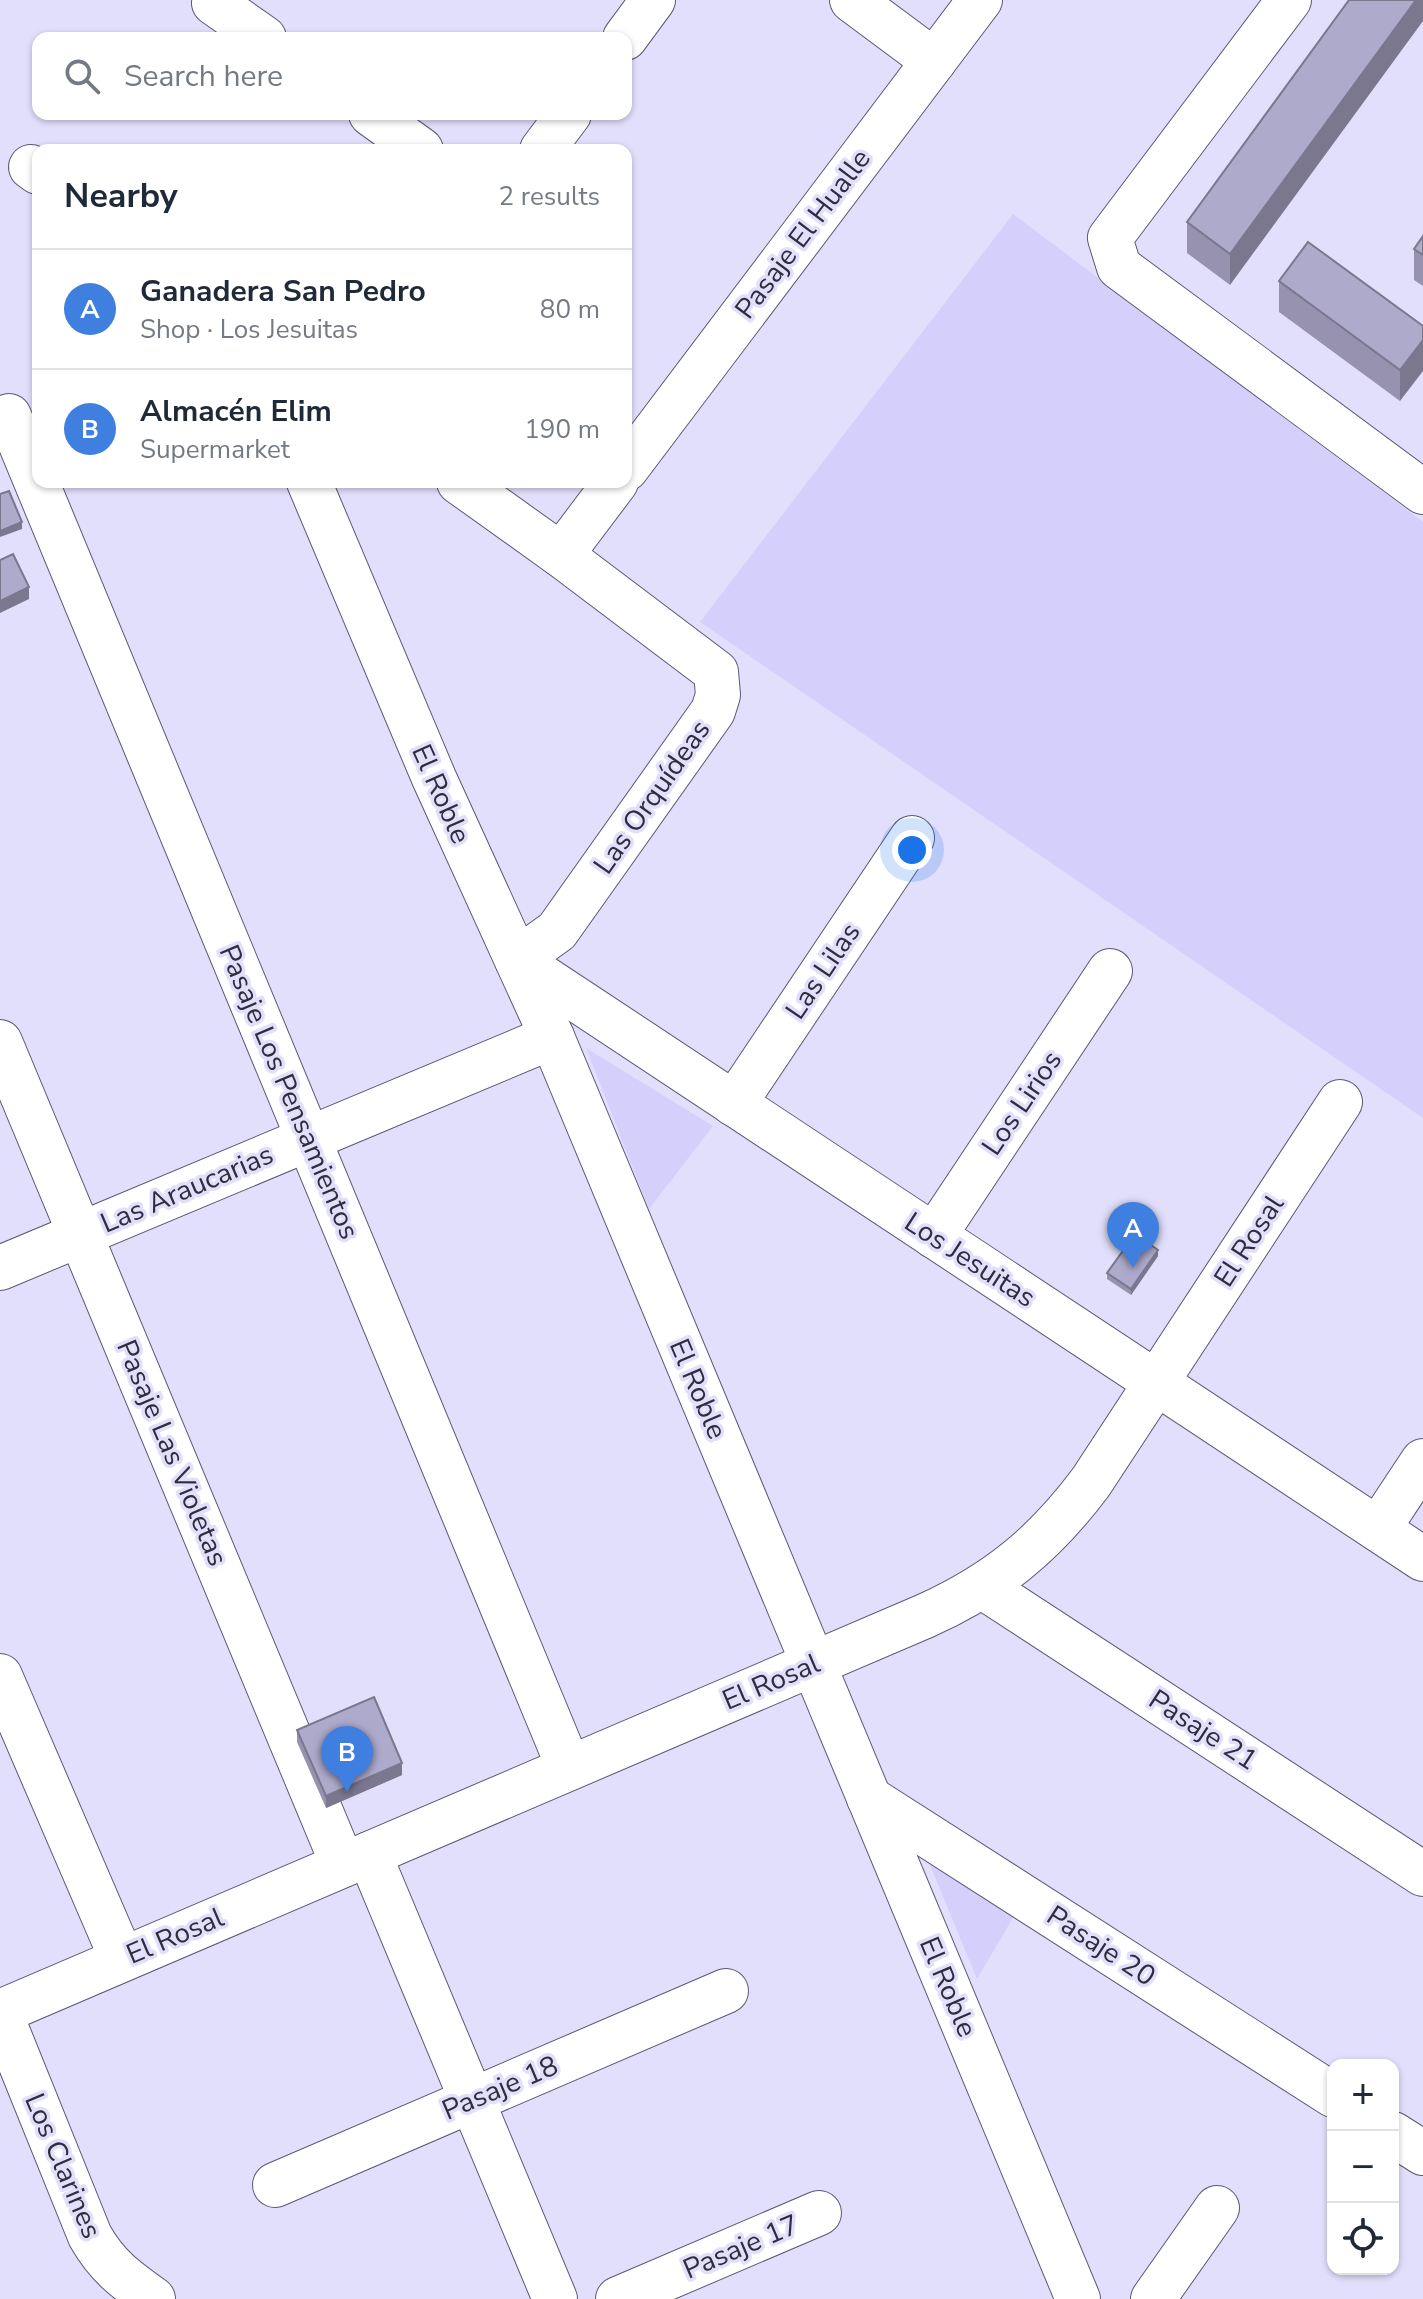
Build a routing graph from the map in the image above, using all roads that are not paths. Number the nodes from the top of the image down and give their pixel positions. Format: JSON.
{"nodes":[{"id":1,"x":852,"y":0,"type":"edge"},
{"id":2,"x":980,"y":0,"type":"edge"},
{"id":3,"x":1289,"y":0,"type":"edge"},
{"id":4,"x":214,"y":3,"type":"dead end"},
{"id":5,"x":255,"y":32,"type":"edge"},
{"id":6,"x":934,"y":61,"type":"junction"},
{"id":7,"x":379,"y":120,"type":"edge"},
{"id":8,"x":564,"y":120,"type":"edge"},
{"id":9,"x":413,"y":144,"type":"edge"},
{"id":10,"x":546,"y":144,"type":"edge"},
{"id":11,"x":16,"y":413,"type":"edge"},
{"id":12,"x":32,"y":453,"type":"edge"},
{"id":13,"x":632,"y":461,"type":"edge"},
{"id":14,"x":46,"y":488,"type":"edge"},
{"id":15,"x":312,"y":488,"type":"edge"},
{"id":16,"x":467,"y":488,"type":"edge"},
{"id":17,"x":611,"y":488,"type":"edge"},
{"id":18,"x":1423,"y":492,"type":"edge"},
{"id":19,"x":561,"y":555,"type":"junction"},
{"id":20,"x":912,"y":838,"type":"dead end"},
{"id":21,"x":517,"y":960,"type":"junction"},
{"id":22,"x":1110,"y":971,"type":"dead end"},
{"id":23,"x":552,"y":1037,"type":"junction"},
{"id":24,"x":0,"y":1042,"type":"edge"},
{"id":25,"x":1340,"y":1102,"type":"dead end"},
{"id":26,"x":734,"y":1104,"type":"junction"},
{"id":27,"x":308,"y":1138,"type":"junction"},
{"id":28,"x":81,"y":1234,"type":"junction"},
{"id":29,"x":934,"y":1236,"type":"junction"},
{"id":30,"x":0,"y":1268,"type":"edge"},
{"id":31,"x":1157,"y":1383,"type":"junction"},
{"id":32,"x":1423,"y":1461,"type":"edge"},
{"id":33,"x":1378,"y":1529,"type":"junction"},
{"id":34,"x":1423,"y":1559,"type":"edge"},
{"id":35,"x":983,"y":1587,"type":"junction"},
{"id":36,"x":813,"y":1664,"type":"junction"},
{"id":37,"x":0,"y":1676,"type":"edge"},
{"id":38,"x":569,"y":1768,"type":"junction"},
{"id":39,"x":869,"y":1798,"type":"junction"},
{"id":40,"x":356,"y":1859,"type":"junction"},
{"id":41,"x":1423,"y":1874,"type":"edge"},
{"id":42,"x":122,"y":1959,"type":"junction"},
{"id":43,"x":726,"y":1991,"type":"dead end"},
{"id":44,"x":0,"y":2012,"type":"edge"},
{"id":45,"x":1327,"y":2091,"type":"edge"},
{"id":46,"x":472,"y":2100,"type":"junction"},
{"id":47,"x":1399,"y":2138,"type":"edge"},
{"id":48,"x":1423,"y":2153,"type":"edge"},
{"id":49,"x":275,"y":2185,"type":"dead end"},
{"id":50,"x":1217,"y":2208,"type":"dead end"},
{"id":51,"x":819,"y":2213,"type":"dead end"},
{"id":52,"x":153,"y":2299,"type":"edge"},
{"id":53,"x":555,"y":2299,"type":"edge"},
{"id":54,"x":618,"y":2299,"type":"edge"},
{"id":55,"x":1078,"y":2299,"type":"edge"},
{"id":56,"x":1153,"y":2299,"type":"edge"}],
"edges":[{"from":1,"to":6,"type":"street"},
{"from":2,"to":6,"type":"street","name":"Pasaje El Hualle"},
{"from":3,"to":18,"type":"street"},
{"from":4,"to":5,"type":"street"},
{"from":6,"to":13,"type":"street","name":"Pasaje El Hualle"},
{"from":7,"to":9,"type":"street"},
{"from":8,"to":10,"type":"street"},
{"from":11,"to":12,"type":"street","name":"Pasaje Los Pensamientos"},
{"from":14,"to":27,"type":"street","name":"Pasaje Los Pensamientos"},
{"from":15,"to":21,"type":"street","name":"El Roble"},
{"from":16,"to":19,"type":"street"},
{"from":17,"to":19,"type":"street"},
{"from":19,"to":21,"type":"street","name":"Las Orquídeas"},
{"from":20,"to":26,"type":"street","name":"Las Lilas"},
{"from":21,"to":23,"type":"street","name":"El Roble"},
{"from":21,"to":26,"type":"street","name":"Los Jesuitas"},
{"from":22,"to":29,"type":"street","name":"Los Lirios"},
{"from":23,"to":27,"type":"street","name":"Las Araucarias"},
{"from":23,"to":36,"type":"street","name":"El Roble"},
{"from":24,"to":28,"type":"street","name":"Pasaje Las Violetas"},
{"from":25,"to":31,"type":"street","name":"El Rosal"},
{"from":26,"to":29,"type":"street","name":"Los Jesuitas"},
{"from":27,"to":28,"type":"street","name":"Las Araucarias"},
{"from":27,"to":38,"type":"street","name":"Pasaje Los Pensamientos"},
{"from":28,"to":30,"type":"street","name":"Las Araucarias"},
{"from":28,"to":40,"type":"street","name":"Pasaje Las Violetas"},
{"from":29,"to":31,"type":"street","name":"Los Jesuitas"},
{"from":31,"to":33,"type":"street","name":"Los Jesuitas"},
{"from":31,"to":35,"type":"street","name":"El Rosal"},
{"from":32,"to":33,"type":"street"},
{"from":33,"to":34,"type":"street","name":"Los Jesuitas"},
{"from":35,"to":36,"type":"street","name":"El Rosal"},
{"from":35,"to":41,"type":"street","name":"Pasaje 21"},
{"from":36,"to":38,"type":"street","name":"El Rosal"},
{"from":36,"to":39,"type":"street","name":"El Roble"},
{"from":37,"to":42,"type":"street"},
{"from":38,"to":40,"type":"street","name":"El Rosal"},
{"from":39,"to":45,"type":"street","name":"Pasaje 20"},
{"from":39,"to":55,"type":"street","name":"El Roble"},
{"from":40,"to":42,"type":"street","name":"El Rosal"},
{"from":40,"to":46,"type":"street","name":"Pasaje Las Violetas"},
{"from":42,"to":44,"type":"street","name":"El Rosal"},
{"from":43,"to":46,"type":"street","name":"Pasaje 18"},
{"from":44,"to":52,"type":"street","name":"Los Clarines"},
{"from":46,"to":49,"type":"street","name":"Pasaje 18"},
{"from":46,"to":53,"type":"street","name":"Pasaje Las Violetas"},
{"from":47,"to":48,"type":"street"},
{"from":50,"to":56,"type":"street"},
{"from":51,"to":54,"type":"street","name":"Pasaje 17"}]}
